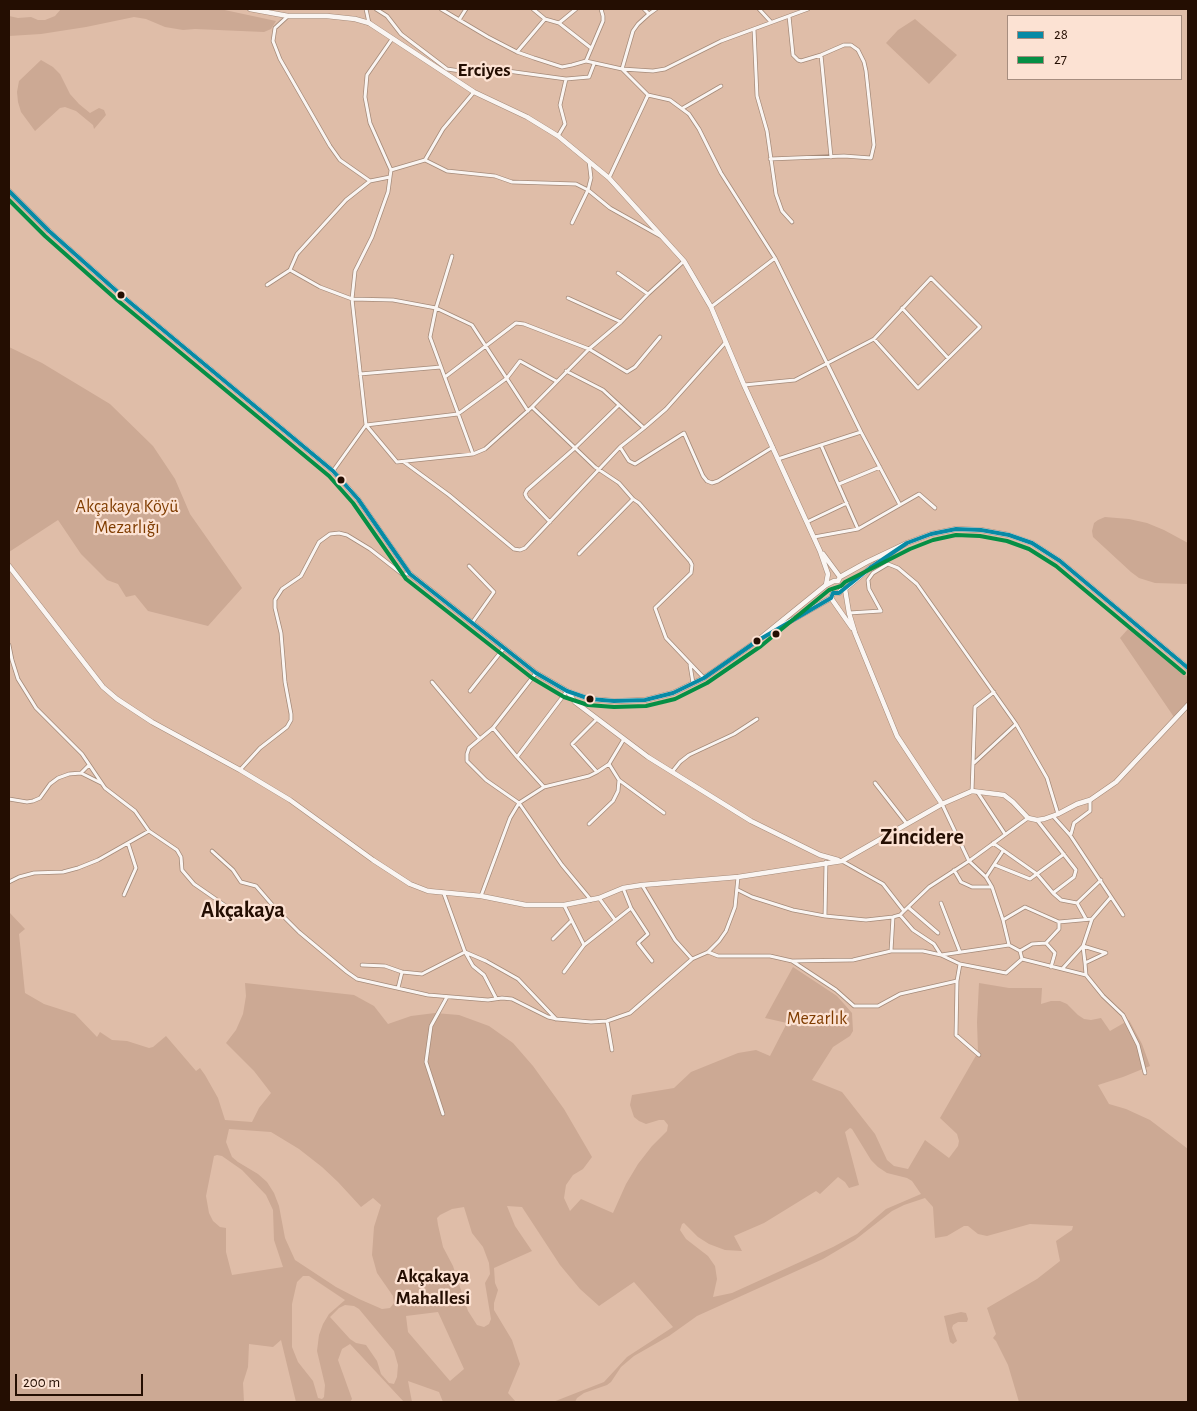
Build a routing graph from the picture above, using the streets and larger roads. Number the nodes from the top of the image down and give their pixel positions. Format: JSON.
{"nodes":[{"id":1,"x":250,"y":9,"type":"edge"},
{"id":2,"x":366,"y":9,"type":"edge"},
{"id":3,"x":376,"y":9,"type":"edge"},
{"id":4,"x":441,"y":9,"type":"edge"},
{"id":5,"x":466,"y":9,"type":"edge"},
{"id":6,"x":533,"y":9,"type":"edge"},
{"id":7,"x":576,"y":9,"type":"edge"},
{"id":8,"x":600,"y":9,"type":"edge"},
{"id":9,"x":644,"y":9,"type":"edge"},
{"id":10,"x":656,"y":9,"type":"edge"},
{"id":11,"x":759,"y":9,"type":"edge"},
{"id":12,"x":808,"y":9,"type":"edge"},
{"id":13,"x":649,"y":14,"type":"junction"},
{"id":14,"x":288,"y":16,"type":"junction"},
{"id":15,"x":789,"y":16,"type":"junction"},
{"id":16,"x":545,"y":19,"type":"junction"},
{"id":17,"x":459,"y":20,"type":"junction"},
{"id":18,"x":771,"y":22,"type":"junction"},
{"id":19,"x":559,"y":23,"type":"junction"},
{"id":20,"x":369,"y":24,"type":"junction"},
{"id":21,"x":754,"y":29,"type":"junction"},
{"id":22,"x":392,"y":39,"type":"junction"},
{"id":23,"x":591,"y":48,"type":"junction"},
{"id":24,"x":517,"y":52,"type":"junction"},
{"id":25,"x":821,"y":55,"type":"junction"},
{"id":26,"x":586,"y":61,"type":"junction"},
{"id":27,"x":594,"y":64,"type":"junction"},
{"id":28,"x":622,"y":69,"type":"junction"},
{"id":29,"x":445,"y":70,"type":"junction"},
{"id":30,"x":566,"y":79,"type":"junction"},
{"id":31,"x":722,"y":86,"type":"dead end"},
{"id":32,"x":474,"y":92,"type":"junction"},
{"id":33,"x":648,"y":95,"type":"junction"},
{"id":34,"x":683,"y":108,"type":"junction"},
{"id":35,"x":558,"y":136,"type":"junction"},
{"id":36,"x":831,"y":157,"type":"junction"},
{"id":37,"x":770,"y":159,"type":"junction"},
{"id":38,"x":425,"y":160,"type":"junction"},
{"id":39,"x":589,"y":160,"type":"junction"},
{"id":40,"x":391,"y":170,"type":"junction"},
{"id":41,"x":390,"y":176,"type":"junction"},
{"id":42,"x":609,"y":178,"type":"junction"},
{"id":43,"x":370,"y":181,"type":"junction"},
{"id":44,"x":588,"y":190,"type":"junction"},
{"id":45,"x":9,"y":191,"type":"edge"},
{"id":46,"x":792,"y":222,"type":"dead end"},
{"id":47,"x":572,"y":223,"type":"dead end"},
{"id":48,"x":662,"y":238,"type":"junction"},
{"id":49,"x":452,"y":256,"type":"dead end"},
{"id":50,"x":775,"y":258,"type":"junction"},
{"id":51,"x":684,"y":261,"type":"junction"},
{"id":52,"x":290,"y":270,"type":"junction"},
{"id":53,"x":618,"y":273,"type":"dead end"},
{"id":54,"x":267,"y":284,"type":"dead end"},
{"id":55,"x":648,"y":294,"type":"junction"},
{"id":56,"x":568,"y":298,"type":"dead end"},
{"id":57,"x":352,"y":299,"type":"junction"},
{"id":58,"x":436,"y":308,"type":"junction"},
{"id":59,"x":712,"y":308,"type":"junction"},
{"id":60,"x":902,"y":308,"type":"junction"},
{"id":61,"x":621,"y":322,"type":"junction"},
{"id":62,"x":660,"y":337,"type":"dead end"},
{"id":63,"x":874,"y":339,"type":"junction"},
{"id":64,"x":726,"y":343,"type":"junction"},
{"id":65,"x":487,"y":346,"type":"junction"},
{"id":66,"x":589,"y":349,"type":"junction"},
{"id":67,"x":948,"y":358,"type":"junction"},
{"id":68,"x":828,"y":364,"type":"junction"},
{"id":69,"x":441,"y":368,"type":"junction"},
{"id":70,"x":566,"y":371,"type":"junction"},
{"id":71,"x":360,"y":374,"type":"junction"},
{"id":72,"x":445,"y":377,"type":"junction"},
{"id":73,"x":507,"y":378,"type":"junction"},
{"id":74,"x":556,"y":381,"type":"junction"},
{"id":75,"x":744,"y":385,"type":"junction"},
{"id":76,"x":619,"y":405,"type":"junction"},
{"id":77,"x":532,"y":407,"type":"junction"},
{"id":78,"x":528,"y":411,"type":"junction"},
{"id":79,"x":458,"y":414,"type":"junction"},
{"id":80,"x":366,"y":425,"type":"junction"},
{"id":81,"x":644,"y":428,"type":"junction"},
{"id":82,"x":861,"y":432,"type":"junction"},
{"id":83,"x":821,"y":445,"type":"junction"},
{"id":84,"x":576,"y":447,"type":"junction"},
{"id":85,"x":773,"y":447,"type":"junction"},
{"id":86,"x":620,"y":448,"type":"junction"},
{"id":87,"x":473,"y":454,"type":"junction"},
{"id":88,"x":778,"y":459,"type":"junction"},
{"id":89,"x":404,"y":462,"type":"junction"},
{"id":90,"x":880,"y":467,"type":"junction"},
{"id":91,"x":599,"y":469,"type":"junction"},
{"id":92,"x":333,"y":471,"type":"junction"},
{"id":93,"x":839,"y":484,"type":"junction"},
{"id":94,"x":633,"y":499,"type":"junction"},
{"id":95,"x":847,"y":503,"type":"junction"},
{"id":96,"x":900,"y":505,"type":"junction"},
{"id":97,"x":935,"y":508,"type":"dead end"},
{"id":98,"x":550,"y":522,"type":"junction"},
{"id":99,"x":807,"y":522,"type":"junction"},
{"id":100,"x":858,"y":529,"type":"junction"},
{"id":101,"x":814,"y":537,"type":"junction"},
{"id":102,"x":907,"y":543,"type":"junction"},
{"id":103,"x":820,"y":551,"type":"junction"},
{"id":104,"x":579,"y":554,"type":"dead end"},
{"id":105,"x":469,"y":566,"type":"dead end"},
{"id":106,"x":9,"y":567,"type":"edge"},
{"id":107,"x":410,"y":574,"type":"junction"},
{"id":108,"x":839,"y":579,"type":"junction"},
{"id":109,"x":828,"y":585,"type":"junction"},
{"id":110,"x":843,"y":589,"type":"junction"},
{"id":111,"x":832,"y":596,"type":"junction"},
{"id":112,"x":849,"y":613,"type":"junction"},
{"id":113,"x":472,"y":623,"type":"junction"},
{"id":114,"x":855,"y":633,"type":"junction"},
{"id":115,"x":757,"y":641,"type":"junction"},
{"id":116,"x":9,"y":645,"type":"edge"},
{"id":117,"x":504,"y":648,"type":"junction"},
{"id":118,"x":690,"y":665,"type":"junction"},
{"id":119,"x":1188,"y":668,"type":"edge"},
{"id":120,"x":536,"y":673,"type":"junction"},
{"id":121,"x":704,"y":678,"type":"junction"},
{"id":122,"x":432,"y":682,"type":"dead end"},
{"id":123,"x":693,"y":684,"type":"junction"},
{"id":124,"x":470,"y":691,"type":"dead end"},
{"id":125,"x":566,"y":691,"type":"junction"},
{"id":126,"x":994,"y":692,"type":"junction"},
{"id":127,"x":1188,"y":705,"type":"edge"},
{"id":128,"x":597,"y":719,"type":"junction"},
{"id":129,"x":757,"y":719,"type":"dead end"},
{"id":130,"x":1016,"y":724,"type":"junction"},
{"id":131,"x":494,"y":728,"type":"junction"},
{"id":132,"x":480,"y":739,"type":"junction"},
{"id":133,"x":624,"y":739,"type":"junction"},
{"id":134,"x":517,"y":757,"type":"junction"},
{"id":135,"x":610,"y":764,"type":"junction"},
{"id":136,"x":974,"y":764,"type":"junction"},
{"id":137,"x":89,"y":765,"type":"junction"},
{"id":138,"x":240,"y":770,"type":"junction"},
{"id":139,"x":81,"y":772,"type":"junction"},
{"id":140,"x":597,"y":772,"type":"junction"},
{"id":141,"x":672,"y":772,"type":"junction"},
{"id":142,"x":619,"y":780,"type":"junction"},
{"id":143,"x":101,"y":784,"type":"junction"},
{"id":144,"x":875,"y":784,"type":"dead end"},
{"id":145,"x":544,"y":787,"type":"junction"},
{"id":146,"x":972,"y":791,"type":"junction"},
{"id":147,"x":978,"y":793,"type":"junction"},
{"id":148,"x":9,"y":799,"type":"edge"},
{"id":149,"x":1090,"y":800,"type":"junction"},
{"id":150,"x":519,"y":803,"type":"junction"},
{"id":151,"x":942,"y":804,"type":"junction"},
{"id":152,"x":664,"y":813,"type":"dead end"},
{"id":153,"x":1055,"y":815,"type":"junction"},
{"id":154,"x":1028,"y":818,"type":"junction"},
{"id":155,"x":1037,"y":820,"type":"junction"},
{"id":156,"x":590,"y":824,"type":"dead end"},
{"id":157,"x":908,"y":825,"type":"junction"},
{"id":158,"x":149,"y":831,"type":"junction"},
{"id":159,"x":1005,"y":834,"type":"junction"},
{"id":160,"x":1070,"y":835,"type":"junction"},
{"id":161,"x":128,"y":843,"type":"junction"},
{"id":162,"x":993,"y":843,"type":"junction"},
{"id":163,"x":212,"y":851,"type":"dead end"},
{"id":164,"x":1004,"y":851,"type":"junction"},
{"id":165,"x":1064,"y":854,"type":"junction"},
{"id":166,"x":970,"y":860,"type":"junction"},
{"id":167,"x":842,"y":861,"type":"junction"},
{"id":168,"x":826,"y":862,"type":"junction"},
{"id":169,"x":995,"y":865,"type":"junction"},
{"id":170,"x":954,"y":870,"type":"junction"},
{"id":171,"x":1037,"y":874,"type":"junction"},
{"id":172,"x":986,"y":876,"type":"junction"},
{"id":173,"x":738,"y":877,"type":"junction"},
{"id":174,"x":1101,"y":880,"type":"junction"},
{"id":175,"x":9,"y":882,"type":"edge"},
{"id":176,"x":642,"y":885,"type":"junction"},
{"id":177,"x":992,"y":887,"type":"junction"},
{"id":178,"x":624,"y":888,"type":"junction"},
{"id":179,"x":738,"y":890,"type":"junction"},
{"id":180,"x":1053,"y":893,"type":"junction"},
{"id":181,"x":444,"y":894,"type":"junction"},
{"id":182,"x":124,"y":895,"type":"dead end"},
{"id":183,"x":481,"y":896,"type":"junction"},
{"id":184,"x":1111,"y":897,"type":"junction"},
{"id":185,"x":599,"y":898,"type":"junction"},
{"id":186,"x":591,"y":900,"type":"junction"},
{"id":187,"x":941,"y":903,"type":"dead end"},
{"id":188,"x":1077,"y":903,"type":"junction"},
{"id":189,"x":564,"y":905,"type":"junction"},
{"id":190,"x":275,"y":908,"type":"junction"},
{"id":191,"x":631,"y":908,"type":"junction"},
{"id":192,"x":909,"y":908,"type":"junction"},
{"id":193,"x":904,"y":911,"type":"junction"},
{"id":194,"x":900,"y":915,"type":"junction"},
{"id":195,"x":1123,"y":915,"type":"dead end"},
{"id":196,"x":826,"y":916,"type":"junction"},
{"id":197,"x":893,"y":917,"type":"junction"},
{"id":198,"x":1086,"y":919,"type":"junction"},
{"id":199,"x":1092,"y":919,"type":"junction"},
{"id":200,"x":615,"y":920,"type":"junction"},
{"id":201,"x":1003,"y":920,"type":"junction"},
{"id":202,"x":571,"y":921,"type":"junction"},
{"id":203,"x":1059,"y":922,"type":"junction"},
{"id":204,"x":938,"y":933,"type":"dead end"},
{"id":205,"x":553,"y":939,"type":"dead end"},
{"id":206,"x":1046,"y":943,"type":"junction"},
{"id":207,"x":584,"y":945,"type":"junction"},
{"id":208,"x":1009,"y":945,"type":"junction"},
{"id":209,"x":1083,"y":946,"type":"junction"},
{"id":210,"x":890,"y":951,"type":"junction"},
{"id":211,"x":1020,"y":951,"type":"junction"},
{"id":212,"x":465,"y":952,"type":"junction"},
{"id":213,"x":708,"y":952,"type":"junction"},
{"id":214,"x":960,"y":952,"type":"junction"},
{"id":215,"x":941,"y":955,"type":"junction"},
{"id":216,"x":692,"y":959,"type":"junction"},
{"id":217,"x":1022,"y":959,"type":"junction"},
{"id":218,"x":652,"y":961,"type":"dead end"},
{"id":219,"x":792,"y":961,"type":"junction"},
{"id":220,"x":1085,"y":963,"type":"junction"},
{"id":221,"x":960,"y":964,"type":"junction"},
{"id":222,"x":362,"y":965,"type":"dead end"},
{"id":223,"x":1051,"y":967,"type":"junction"},
{"id":224,"x":1063,"y":968,"type":"junction"},
{"id":225,"x":402,"y":972,"type":"junction"},
{"id":226,"x":564,"y":972,"type":"dead end"},
{"id":227,"x":1086,"y":974,"type":"junction"},
{"id":228,"x":957,"y":981,"type":"junction"},
{"id":229,"x":398,"y":988,"type":"junction"},
{"id":230,"x":447,"y":997,"type":"junction"},
{"id":231,"x":496,"y":998,"type":"junction"},
{"id":232,"x":556,"y":1019,"type":"junction"},
{"id":233,"x":607,"y":1021,"type":"junction"},
{"id":234,"x":612,"y":1050,"type":"dead end"},
{"id":235,"x":979,"y":1055,"type":"dead end"},
{"id":236,"x":1144,"y":1073,"type":"dead end"},
{"id":237,"x":443,"y":1114,"type":"dead end"}],
"edges":[{"from":1,"to":14,"type":"street"},
{"from":2,"to":20,"type":"street"},
{"from":3,"to":29,"type":"street"},
{"from":4,"to":17,"type":"street"},
{"from":5,"to":17,"type":"street"},
{"from":6,"to":16,"type":"street"},
{"from":7,"to":19,"type":"street"},
{"from":8,"to":23,"type":"street"},
{"from":9,"to":13,"type":"street"},
{"from":10,"to":13,"type":"street"},
{"from":11,"to":18,"type":"street"},
{"from":12,"to":15,"type":"street"},
{"from":13,"to":28,"type":"street"},
{"from":14,"to":20,"type":"street"},
{"from":14,"to":43,"type":"street"},
{"from":15,"to":18,"type":"street"},
{"from":15,"to":25,"type":"street"},
{"from":16,"to":19,"type":"street"},
{"from":16,"to":24,"type":"street"},
{"from":17,"to":24,"type":"street"},
{"from":18,"to":21,"type":"street"},
{"from":19,"to":23,"type":"street"},
{"from":20,"to":22,"type":"street"},
{"from":21,"to":28,"type":"street"},
{"from":21,"to":37,"type":"street"},
{"from":22,"to":29,"type":"street"},
{"from":22,"to":40,"type":"street"},
{"from":23,"to":26,"type":"street"},
{"from":24,"to":26,"type":"street"},
{"from":25,"to":36,"type":"street"},
{"from":25,"to":36,"type":"street"},
{"from":26,"to":27,"type":"street"},
{"from":27,"to":28,"type":"street"},
{"from":27,"to":30,"type":"street"},
{"from":28,"to":33,"type":"street"},
{"from":29,"to":30,"type":"street"},
{"from":29,"to":32,"type":"street"},
{"from":30,"to":35,"type":"street"},
{"from":31,"to":34,"type":"street"},
{"from":32,"to":35,"type":"street"},
{"from":32,"to":38,"type":"street"},
{"from":33,"to":34,"type":"street"},
{"from":33,"to":42,"type":"street"},
{"from":34,"to":50,"type":"street"},
{"from":35,"to":39,"type":"street"},
{"from":36,"to":37,"type":"street"},
{"from":37,"to":46,"type":"street"},
{"from":38,"to":40,"type":"street"},
{"from":38,"to":44,"type":"street"},
{"from":39,"to":42,"type":"street"},
{"from":39,"to":44,"type":"street"},
{"from":40,"to":41,"type":"street"},
{"from":41,"to":43,"type":"street"},
{"from":41,"to":57,"type":"street"},
{"from":42,"to":48,"type":"street"},
{"from":43,"to":52,"type":"street"},
{"from":44,"to":47,"type":"street"},
{"from":44,"to":48,"type":"street"},
{"from":45,"to":92,"type":"street"},
{"from":48,"to":51,"type":"street"},
{"from":49,"to":58,"type":"street"},
{"from":50,"to":59,"type":"street"},
{"from":50,"to":68,"type":"street"},
{"from":51,"to":55,"type":"street"},
{"from":51,"to":59,"type":"street"},
{"from":52,"to":54,"type":"street"},
{"from":52,"to":57,"type":"street"},
{"from":53,"to":55,"type":"street"},
{"from":55,"to":61,"type":"street"},
{"from":56,"to":61,"type":"street"},
{"from":57,"to":58,"type":"street"},
{"from":57,"to":71,"type":"street"},
{"from":58,"to":65,"type":"street"},
{"from":58,"to":69,"type":"street"},
{"from":59,"to":64,"type":"street"},
{"from":60,"to":63,"type":"street"},
{"from":60,"to":67,"type":"street"},
{"from":60,"to":67,"type":"street"},
{"from":61,"to":66,"type":"street"},
{"from":62,"to":66,"type":"street"},
{"from":63,"to":67,"type":"street"},
{"from":63,"to":68,"type":"street"},
{"from":64,"to":75,"type":"street"},
{"from":64,"to":81,"type":"street"},
{"from":65,"to":66,"type":"street"},
{"from":65,"to":72,"type":"street"},
{"from":65,"to":73,"type":"street"},
{"from":66,"to":70,"type":"street"},
{"from":68,"to":75,"type":"street"},
{"from":68,"to":82,"type":"street"},
{"from":69,"to":71,"type":"street"},
{"from":69,"to":72,"type":"street"},
{"from":70,"to":74,"type":"street"},
{"from":70,"to":76,"type":"street"},
{"from":71,"to":80,"type":"street"},
{"from":72,"to":79,"type":"street"},
{"from":73,"to":74,"type":"street"},
{"from":73,"to":78,"type":"street"},
{"from":73,"to":79,"type":"street"},
{"from":74,"to":77,"type":"street"},
{"from":75,"to":85,"type":"street"},
{"from":76,"to":81,"type":"street"},
{"from":76,"to":84,"type":"street"},
{"from":77,"to":78,"type":"street"},
{"from":77,"to":84,"type":"street"},
{"from":78,"to":87,"type":"street"},
{"from":79,"to":80,"type":"street"},
{"from":79,"to":87,"type":"street"},
{"from":80,"to":89,"type":"street"},
{"from":80,"to":92,"type":"street"},
{"from":81,"to":86,"type":"street"},
{"from":82,"to":83,"type":"street"},
{"from":82,"to":90,"type":"street"},
{"from":83,"to":88,"type":"street"},
{"from":83,"to":93,"type":"street"},
{"from":84,"to":91,"type":"street"},
{"from":84,"to":98,"type":"street"},
{"from":85,"to":86,"type":"street"},
{"from":85,"to":88,"type":"street"},
{"from":86,"to":91,"type":"street"},
{"from":87,"to":89,"type":"street"},
{"from":88,"to":99,"type":"street"},
{"from":89,"to":98,"type":"street"},
{"from":90,"to":93,"type":"street"},
{"from":90,"to":96,"type":"street"},
{"from":91,"to":94,"type":"street"},
{"from":91,"to":98,"type":"street"},
{"from":92,"to":107,"type":"street"},
{"from":93,"to":95,"type":"street"},
{"from":94,"to":104,"type":"street"},
{"from":94,"to":118,"type":"street"},
{"from":95,"to":99,"type":"street"},
{"from":95,"to":100,"type":"street"},
{"from":96,"to":97,"type":"street"},
{"from":96,"to":100,"type":"street"},
{"from":99,"to":101,"type":"street"},
{"from":100,"to":101,"type":"street"},
{"from":101,"to":103,"type":"street"},
{"from":102,"to":108,"type":"street"},
{"from":102,"to":110,"type":"street"},
{"from":102,"to":119,"type":"street"},
{"from":103,"to":108,"type":"street"},
{"from":103,"to":109,"type":"street"},
{"from":105,"to":113,"type":"street"},
{"from":106,"to":138,"type":"street"},
{"from":107,"to":113,"type":"street"},
{"from":107,"to":138,"type":"street"},
{"from":108,"to":109,"type":"street"},
{"from":108,"to":110,"type":"street"},
{"from":109,"to":111,"type":"street"},
{"from":109,"to":115,"type":"street"},
{"from":110,"to":111,"type":"street"},
{"from":110,"to":112,"type":"street"},
{"from":111,"to":114,"type":"street"},
{"from":111,"to":115,"type":"street"},
{"from":112,"to":114,"type":"street"},
{"from":112,"to":126,"type":"street"},
{"from":113,"to":117,"type":"street"},
{"from":114,"to":151,"type":"street"},
{"from":115,"to":121,"type":"street"},
{"from":116,"to":137,"type":"street"},
{"from":117,"to":120,"type":"street"},
{"from":117,"to":124,"type":"street"},
{"from":118,"to":121,"type":"street"},
{"from":118,"to":123,"type":"street"},
{"from":120,"to":125,"type":"street"},
{"from":120,"to":131,"type":"street"},
{"from":121,"to":123,"type":"street"},
{"from":122,"to":132,"type":"street"},
{"from":123,"to":125,"type":"street"},
{"from":125,"to":128,"type":"street"},
{"from":125,"to":134,"type":"street"},
{"from":126,"to":130,"type":"street"},
{"from":126,"to":136,"type":"street"},
{"from":127,"to":149,"type":"street"},
{"from":128,"to":133,"type":"street"},
{"from":128,"to":140,"type":"street"},
{"from":129,"to":141,"type":"street"},
{"from":130,"to":136,"type":"street"},
{"from":130,"to":153,"type":"street"},
{"from":131,"to":132,"type":"street"},
{"from":131,"to":134,"type":"street"},
{"from":132,"to":150,"type":"street"},
{"from":133,"to":135,"type":"street"},
{"from":133,"to":141,"type":"street"},
{"from":134,"to":145,"type":"street"},
{"from":135,"to":140,"type":"street"},
{"from":135,"to":142,"type":"street"},
{"from":136,"to":146,"type":"street"},
{"from":137,"to":139,"type":"street"},
{"from":137,"to":143,"type":"street"},
{"from":138,"to":181,"type":"street"},
{"from":139,"to":143,"type":"street"},
{"from":139,"to":148,"type":"street"},
{"from":140,"to":145,"type":"street"},
{"from":141,"to":167,"type":"street"},
{"from":142,"to":152,"type":"street"},
{"from":142,"to":156,"type":"street"},
{"from":143,"to":158,"type":"street"},
{"from":144,"to":157,"type":"street"},
{"from":145,"to":150,"type":"street"},
{"from":146,"to":147,"type":"street"},
{"from":146,"to":151,"type":"street"},
{"from":147,"to":154,"type":"street"},
{"from":147,"to":159,"type":"street"},
{"from":149,"to":153,"type":"street"},
{"from":149,"to":160,"type":"street"},
{"from":150,"to":183,"type":"street"},
{"from":150,"to":186,"type":"street"},
{"from":151,"to":157,"type":"street"},
{"from":151,"to":166,"type":"street"},
{"from":153,"to":155,"type":"street"},
{"from":153,"to":160,"type":"street"},
{"from":154,"to":155,"type":"street"},
{"from":154,"to":159,"type":"street"},
{"from":155,"to":165,"type":"street"},
{"from":157,"to":167,"type":"street"},
{"from":158,"to":161,"type":"street"},
{"from":158,"to":190,"type":"street"},
{"from":159,"to":162,"type":"street"},
{"from":160,"to":174,"type":"street"},
{"from":161,"to":175,"type":"street"},
{"from":161,"to":182,"type":"street"},
{"from":162,"to":164,"type":"street"},
{"from":162,"to":166,"type":"street"},
{"from":163,"to":190,"type":"street"},
{"from":164,"to":169,"type":"street"},
{"from":164,"to":171,"type":"street"},
{"from":165,"to":171,"type":"street"},
{"from":165,"to":180,"type":"street"},
{"from":166,"to":170,"type":"street"},
{"from":166,"to":172,"type":"street"},
{"from":167,"to":168,"type":"street"},
{"from":167,"to":193,"type":"street"},
{"from":168,"to":173,"type":"street"},
{"from":168,"to":196,"type":"street"},
{"from":169,"to":171,"type":"street"},
{"from":169,"to":172,"type":"street"},
{"from":170,"to":177,"type":"street"},
{"from":170,"to":192,"type":"street"},
{"from":171,"to":180,"type":"street"},
{"from":172,"to":177,"type":"street"},
{"from":173,"to":176,"type":"street"},
{"from":173,"to":179,"type":"street"},
{"from":174,"to":184,"type":"street"},
{"from":174,"to":188,"type":"street"},
{"from":176,"to":178,"type":"street"},
{"from":176,"to":216,"type":"street"},
{"from":177,"to":201,"type":"street"},
{"from":178,"to":185,"type":"street"},
{"from":178,"to":191,"type":"street"},
{"from":179,"to":196,"type":"street"},
{"from":179,"to":213,"type":"street"},
{"from":180,"to":188,"type":"street"},
{"from":181,"to":183,"type":"street"},
{"from":181,"to":212,"type":"street"},
{"from":183,"to":189,"type":"street"},
{"from":184,"to":195,"type":"street"},
{"from":184,"to":199,"type":"street"},
{"from":185,"to":186,"type":"street"},
{"from":185,"to":200,"type":"street"},
{"from":186,"to":189,"type":"street"},
{"from":187,"to":214,"type":"street"},
{"from":188,"to":198,"type":"street"},
{"from":189,"to":202,"type":"street"},
{"from":190,"to":229,"type":"street"},
{"from":191,"to":200,"type":"street"},
{"from":191,"to":218,"type":"street"},
{"from":192,"to":193,"type":"street"},
{"from":192,"to":204,"type":"street"},
{"from":193,"to":194,"type":"street"},
{"from":194,"to":197,"type":"street"},
{"from":194,"to":215,"type":"street"},
{"from":196,"to":197,"type":"street"},
{"from":197,"to":210,"type":"street"},
{"from":198,"to":199,"type":"street"},
{"from":198,"to":203,"type":"street"},
{"from":199,"to":209,"type":"street"},
{"from":200,"to":207,"type":"street"},
{"from":201,"to":203,"type":"street"},
{"from":201,"to":208,"type":"street"},
{"from":202,"to":205,"type":"street"},
{"from":202,"to":207,"type":"street"},
{"from":203,"to":206,"type":"street"},
{"from":206,"to":211,"type":"street"},
{"from":206,"to":223,"type":"street"},
{"from":207,"to":226,"type":"street"},
{"from":208,"to":211,"type":"street"},
{"from":208,"to":214,"type":"street"},
{"from":209,"to":220,"type":"street"},
{"from":209,"to":220,"type":"street"},
{"from":209,"to":224,"type":"street"},
{"from":210,"to":215,"type":"street"},
{"from":210,"to":219,"type":"street"},
{"from":211,"to":217,"type":"street"},
{"from":212,"to":225,"type":"street"},
{"from":212,"to":231,"type":"street"},
{"from":212,"to":232,"type":"street"},
{"from":213,"to":216,"type":"street"},
{"from":213,"to":219,"type":"street"},
{"from":214,"to":215,"type":"street"},
{"from":215,"to":221,"type":"street"},
{"from":216,"to":233,"type":"street"},
{"from":217,"to":221,"type":"street"},
{"from":217,"to":223,"type":"street"},
{"from":219,"to":228,"type":"street"},
{"from":220,"to":227,"type":"street"},
{"from":221,"to":228,"type":"street"},
{"from":222,"to":225,"type":"street"},
{"from":223,"to":224,"type":"street"},
{"from":224,"to":227,"type":"street"},
{"from":225,"to":229,"type":"street"},
{"from":227,"to":236,"type":"street"},
{"from":228,"to":235,"type":"street"},
{"from":229,"to":230,"type":"street"},
{"from":230,"to":231,"type":"street"},
{"from":230,"to":237,"type":"street"},
{"from":231,"to":232,"type":"street"},
{"from":232,"to":233,"type":"street"},
{"from":233,"to":234,"type":"street"}]}
